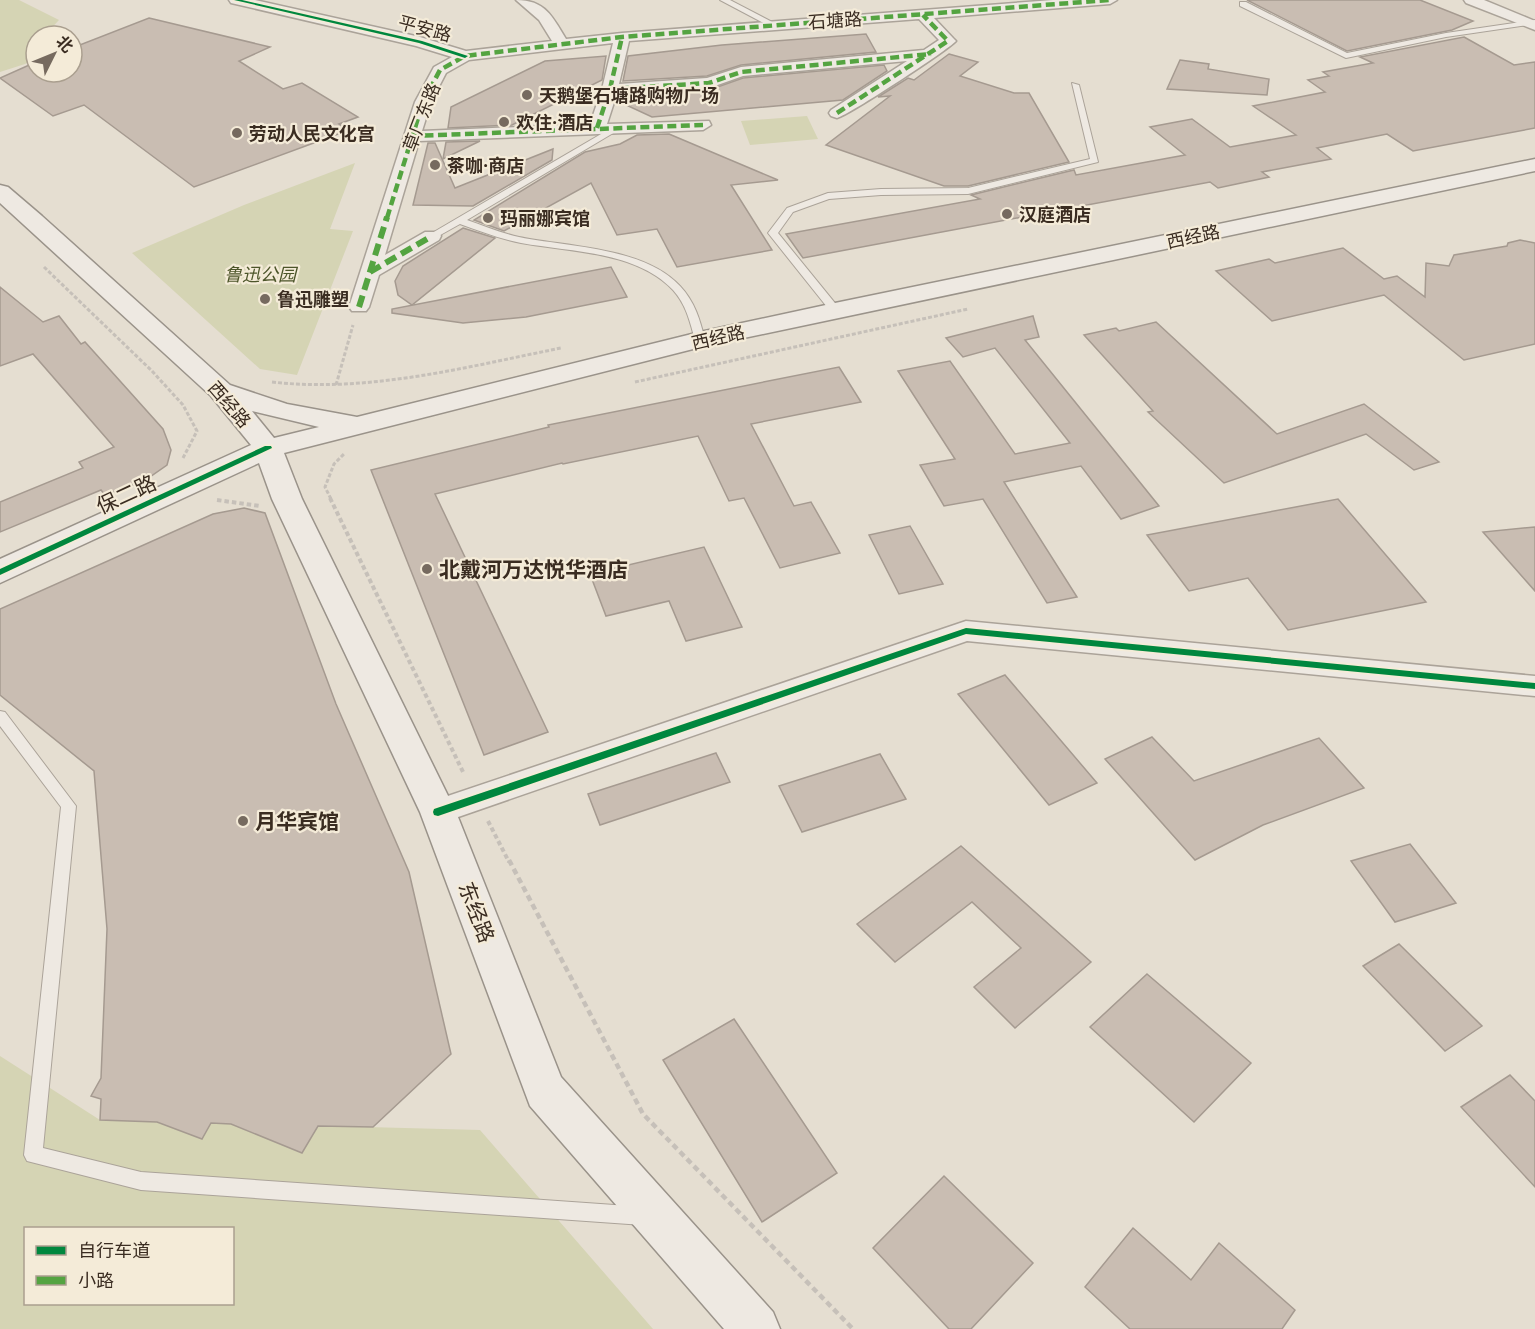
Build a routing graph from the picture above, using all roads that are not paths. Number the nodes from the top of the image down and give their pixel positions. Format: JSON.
{"nodes":[{"id":1,"x":236,"y":0,"type":"edge"},
{"id":2,"x":523,"y":0,"type":"edge"},
{"id":3,"x":724,"y":0,"type":"edge"},
{"id":4,"x":1110,"y":0,"type":"edge"},
{"id":5,"x":1471,"y":0,"type":"edge"},
{"id":6,"x":1080,"y":1,"type":"edge"},
{"id":7,"x":1243,"y":4,"type":"dead end"},
{"id":8,"x":923,"y":15,"type":"junction"},
{"id":9,"x":772,"y":24,"type":"junction"},
{"id":10,"x":1533,"y":24,"type":"edge"},
{"id":11,"x":622,"y":37,"type":"junction"},
{"id":12,"x":561,"y":43,"type":"junction"},
{"id":13,"x":931,"y":54,"type":"junction"},
{"id":14,"x":465,"y":56,"type":"junction"},
{"id":15,"x":1075,"y":85,"type":"dead end"},
{"id":16,"x":610,"y":89,"type":"junction"},
{"id":17,"x":837,"y":113,"type":"dead end"},
{"id":18,"x":703,"y":125,"type":"dead end"},
{"id":19,"x":597,"y":128,"type":"junction"},
{"id":20,"x":616,"y":129,"type":"junction"},
{"id":21,"x":411,"y":136,"type":"junction"},
{"id":22,"x":1535,"y":165,"type":"edge"},
{"id":23,"x":0,"y":192,"type":"edge"},
{"id":24,"x":459,"y":220,"type":"junction"},
{"id":25,"x":432,"y":236,"type":"joint"},
{"id":26,"x":370,"y":272,"type":"junction"},
{"id":27,"x":359,"y":307,"type":"road end"},
{"id":28,"x":835,"y":310,"type":"junction"},
{"id":29,"x":700,"y":340,"type":"junction"},
{"id":30,"x":220,"y":390,"type":"junction"},
{"id":31,"x":370,"y":423,"type":"junction"},
{"id":32,"x":268,"y":448,"type":"junction"},
{"id":33,"x":0,"y":572,"type":"edge"},
{"id":34,"x":1535,"y":686,"type":"edge"},
{"id":35,"x":0,"y":716,"type":"edge"},
{"id":36,"x":438,"y":812,"type":"junction"},
{"id":37,"x":657,"y":1217,"type":"junction"},
{"id":38,"x":756,"y":1329,"type":"edge"}],
"edges":[{"from":1,"to":14,"type":"street","name":"平安路"},
{"from":2,"to":12,"type":"street"},
{"from":3,"to":9,"type":"lane"},
{"from":4,"to":6,"type":"street","name":"石塘路"},
{"from":5,"to":10,"type":"street"},
{"from":6,"to":8,"type":"street","name":"石塘路"},
{"from":7,"to":10,"type":"lane"},
{"from":8,"to":9,"type":"street","name":"石塘路"},
{"from":8,"to":13,"type":"street"},
{"from":9,"to":11,"type":"street","name":"石塘路"},
{"from":11,"to":12,"type":"street","name":"石塘路"},
{"from":11,"to":16,"type":"street"},
{"from":12,"to":14,"type":"street","name":"草厂东路"},
{"from":13,"to":16,"type":"street"},
{"from":13,"to":17,"type":"street"},
{"from":14,"to":21,"type":"street","name":"草厂东路"},
{"from":15,"to":28,"type":"lane"},
{"from":16,"to":19,"type":"street"},
{"from":18,"to":20,"type":"street"},
{"from":19,"to":20,"type":"street"},
{"from":19,"to":21,"type":"street"},
{"from":20,"to":24,"type":"lane"},
{"from":21,"to":26,"type":"street","name":"草厂东路"},
{"from":22,"to":28,"type":"main road","name":"西经路"},
{"from":23,"to":30,"type":"main road","name":"西经路"},
{"from":24,"to":25,"type":"lane"},
{"from":24,"to":29,"type":"lane"},
{"from":25,"to":26,"type":"street"},
{"from":26,"to":27,"type":"street","name":"草厂东路"},
{"from":28,"to":29,"type":"main road","name":"西经路"},
{"from":29,"to":31,"type":"main road","name":"西经路"},
{"from":30,"to":31,"type":"main road"},
{"from":30,"to":32,"type":"main road","name":"西经路"},
{"from":31,"to":32,"type":"main road","name":"西经路"},
{"from":32,"to":33,"type":"main road","name":"保二路"},
{"from":32,"to":36,"type":"main road","name":"东经路"},
{"from":34,"to":36,"type":"street"},
{"from":35,"to":37,"type":"lane"},
{"from":36,"to":37,"type":"main road","name":"东经路"},
{"from":37,"to":38,"type":"main road","name":"东经路"}]}
